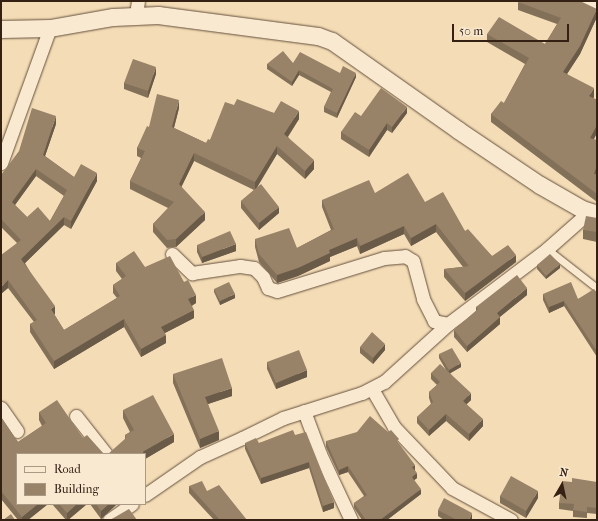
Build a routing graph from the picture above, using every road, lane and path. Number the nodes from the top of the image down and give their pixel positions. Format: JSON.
{"nodes":[{"id":1,"x":586,"y":1,"type":"edge"},
{"id":2,"x":597,"y":5,"type":"edge"},
{"id":3,"x":137,"y":8,"type":"edge"},
{"id":4,"x":50,"y":28,"type":"junction"},
{"id":5,"x":1,"y":29,"type":"edge"},
{"id":6,"x":1,"y":163,"type":"edge"},
{"id":7,"x":593,"y":213,"type":"edge"},
{"id":8,"x":547,"y":249,"type":"junction"},
{"id":9,"x":172,"y":254,"type":"dead end"},
{"id":10,"x":597,"y":288,"type":"edge"},
{"id":11,"x":448,"y":324,"type":"junction"},
{"id":12,"x":372,"y":390,"type":"junction"},
{"id":13,"x":1,"y":408,"type":"edge"},
{"id":14,"x":304,"y":411,"type":"junction"},
{"id":15,"x":76,"y":416,"type":"dead end"},
{"id":16,"x":17,"y":431,"type":"dead end"},
{"id":17,"x":105,"y":453,"type":"edge"},
{"id":18,"x":146,"y":493,"type":"edge"},
{"id":19,"x":131,"y":505,"type":"edge"},
{"id":20,"x":109,"y":520,"type":"edge"},
{"id":21,"x":351,"y":520,"type":"edge"},
{"id":22,"x":511,"y":520,"type":"edge"}],
"edges":[{"from":1,"to":2,"type":"street"},
{"from":3,"to":4,"type":"street"},
{"from":3,"to":7,"type":"street"},
{"from":4,"to":5,"type":"street"},
{"from":4,"to":6,"type":"street"},
{"from":7,"to":8,"type":"street"},
{"from":8,"to":10,"type":"lane"},
{"from":8,"to":11,"type":"street"},
{"from":9,"to":11,"type":"street"},
{"from":11,"to":12,"type":"street"},
{"from":12,"to":14,"type":"street"},
{"from":12,"to":22,"type":"street"},
{"from":13,"to":16,"type":"street"},
{"from":14,"to":18,"type":"street"},
{"from":14,"to":21,"type":"street"},
{"from":15,"to":17,"type":"street"},
{"from":19,"to":20,"type":"street"}]}
